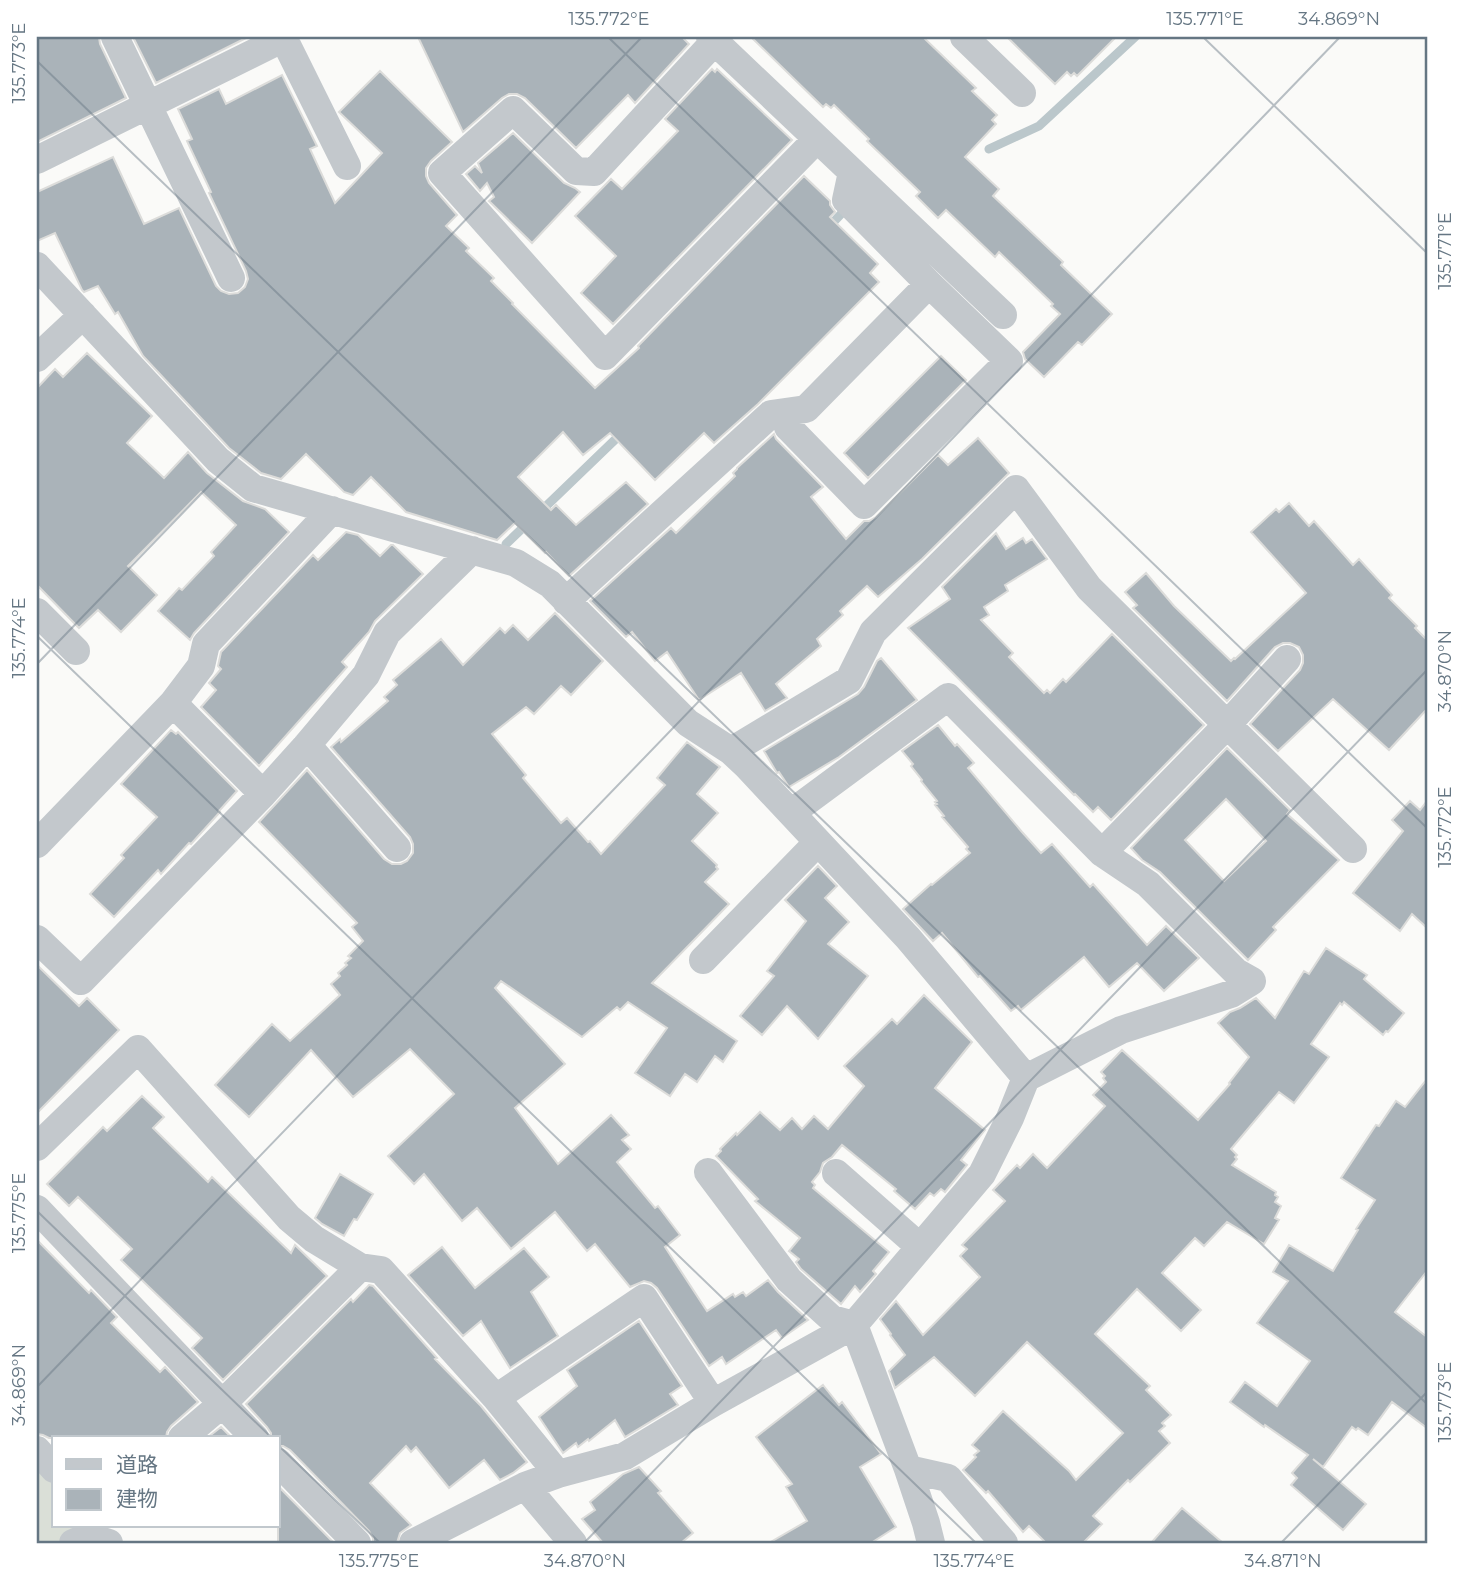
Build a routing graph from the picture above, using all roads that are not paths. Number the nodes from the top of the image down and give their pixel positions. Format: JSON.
{"nodes":[{"id":1,"x":115,"y":37,"type":"edge"},
{"id":2,"x":284,"y":37,"type":"edge"},
{"id":3,"x":964,"y":37,"type":"edge"},
{"id":4,"x":713,"y":39,"type":"edge"},
{"id":5,"x":1023,"y":93,"type":"dead end"},
{"id":6,"x":149,"y":105,"type":"junction"},
{"id":7,"x":817,"y":139,"type":"junction"},
{"id":8,"x":37,"y":160,"type":"edge"},
{"id":9,"x":347,"y":166,"type":"dead end"},
{"id":10,"x":852,"y":172,"type":"junction"},
{"id":11,"x":37,"y":266,"type":"edge"},
{"id":12,"x":231,"y":278,"type":"dead end"},
{"id":13,"x":929,"y":284,"type":"junction"},
{"id":14,"x":83,"y":315,"type":"junction"},
{"id":15,"x":1003,"y":315,"type":"dead end"},
{"id":16,"x":37,"y":358,"type":"edge"},
{"id":17,"x":788,"y":412,"type":"junction"},
{"id":18,"x":332,"y":510,"type":"junction"},
{"id":19,"x":472,"y":550,"type":"junction"},
{"id":20,"x":566,"y":601,"type":"junction"},
{"id":21,"x":37,"y":612,"type":"edge"},
{"id":22,"x":76,"y":651,"type":"dead end"},
{"id":23,"x":1287,"y":659,"type":"dead end"},
{"id":24,"x":173,"y":703,"type":"junction"},
{"id":25,"x":1227,"y":725,"type":"junction"},
{"id":26,"x":307,"y":745,"type":"junction"},
{"id":27,"x":731,"y":751,"type":"junction"},
{"id":28,"x":263,"y":794,"type":"junction"},
{"id":29,"x":791,"y":813,"type":"junction"},
{"id":30,"x":818,"y":842,"type":"junction"},
{"id":31,"x":37,"y":844,"type":"edge"},
{"id":32,"x":397,"y":848,"type":"dead end"},
{"id":33,"x":1353,"y":849,"type":"dead end"},
{"id":34,"x":1102,"y":853,"type":"junction"},
{"id":35,"x":37,"y":939,"type":"edge"},
{"id":36,"x":703,"y":960,"type":"dead end"},
{"id":37,"x":1026,"y":1078,"type":"junction"},
{"id":38,"x":37,"y":1147,"type":"edge"},
{"id":39,"x":708,"y":1172,"type":"dead end"},
{"id":40,"x":836,"y":1173,"type":"dead end"},
{"id":41,"x":37,"y":1209,"type":"edge"},
{"id":42,"x":920,"y":1247,"type":"junction"},
{"id":43,"x":360,"y":1267,"type":"junction"},
{"id":44,"x":854,"y":1325,"type":"junction"},
{"id":45,"x":496,"y":1398,"type":"junction"},
{"id":46,"x":713,"y":1403,"type":"junction"},
{"id":47,"x":222,"y":1404,"type":"junction"},
{"id":48,"x":184,"y":1436,"type":"edge"},
{"id":49,"x":253,"y":1436,"type":"edge"},
{"id":50,"x":37,"y":1450,"type":"edge"},
{"id":51,"x":280,"y":1464,"type":"edge"},
{"id":52,"x":52,"y":1467,"type":"edge"},
{"id":53,"x":908,"y":1469,"type":"junction"},
{"id":54,"x":558,"y":1474,"type":"junction"},
{"id":55,"x":525,"y":1486,"type":"junction"},
{"id":56,"x":104,"y":1537,"type":"edge"},
{"id":57,"x":72,"y":1543,"type":"edge"},
{"id":58,"x":357,"y":1543,"type":"edge"},
{"id":59,"x":413,"y":1543,"type":"edge"},
{"id":60,"x":573,"y":1543,"type":"edge"},
{"id":61,"x":931,"y":1543,"type":"edge"},
{"id":62,"x":1004,"y":1543,"type":"edge"}],
"edges":[{"from":1,"to":6,"type":"street"},
{"from":2,"to":6,"type":"street"},
{"from":2,"to":9,"type":"street"},
{"from":3,"to":5,"type":"street"},
{"from":4,"to":7,"type":"street"},
{"from":4,"to":7,"type":"street"},
{"from":6,"to":8,"type":"street"},
{"from":6,"to":12,"type":"street"},
{"from":7,"to":10,"type":"street"},
{"from":10,"to":13,"type":"street"},
{"from":10,"to":15,"type":"street"},
{"from":11,"to":14,"type":"street"},
{"from":13,"to":17,"type":"street"},
{"from":13,"to":17,"type":"street"},
{"from":14,"to":16,"type":"street"},
{"from":14,"to":18,"type":"street"},
{"from":17,"to":20,"type":"street"},
{"from":18,"to":19,"type":"street"},
{"from":18,"to":24,"type":"street"},
{"from":19,"to":20,"type":"street"},
{"from":19,"to":26,"type":"street"},
{"from":20,"to":27,"type":"street"},
{"from":21,"to":22,"type":"street"},
{"from":23,"to":25,"type":"street"},
{"from":24,"to":28,"type":"street"},
{"from":24,"to":31,"type":"street"},
{"from":25,"to":27,"type":"street"},
{"from":25,"to":33,"type":"street"},
{"from":25,"to":34,"type":"street"},
{"from":26,"to":28,"type":"street"},
{"from":26,"to":32,"type":"street"},
{"from":27,"to":29,"type":"street"},
{"from":28,"to":35,"type":"street"},
{"from":29,"to":30,"type":"street"},
{"from":29,"to":34,"type":"street"},
{"from":30,"to":36,"type":"street"},
{"from":30,"to":37,"type":"street"},
{"from":34,"to":37,"type":"street"},
{"from":37,"to":42,"type":"street"},
{"from":38,"to":43,"type":"street"},
{"from":39,"to":44,"type":"street"},
{"from":40,"to":42,"type":"street"},
{"from":41,"to":47,"type":"street"},
{"from":42,"to":44,"type":"street"},
{"from":43,"to":45,"type":"street"},
{"from":43,"to":47,"type":"street"},
{"from":44,"to":46,"type":"street"},
{"from":44,"to":53,"type":"street"},
{"from":45,"to":46,"type":"street"},
{"from":45,"to":54,"type":"street"},
{"from":46,"to":54,"type":"street"},
{"from":47,"to":48,"type":"street"},
{"from":47,"to":49,"type":"street"},
{"from":50,"to":52,"type":"street"},
{"from":51,"to":58,"type":"street"},
{"from":53,"to":61,"type":"street"},
{"from":53,"to":62,"type":"street"},
{"from":54,"to":55,"type":"street"},
{"from":55,"to":59,"type":"street"},
{"from":55,"to":60,"type":"street"},
{"from":56,"to":57,"type":"street"}]}
